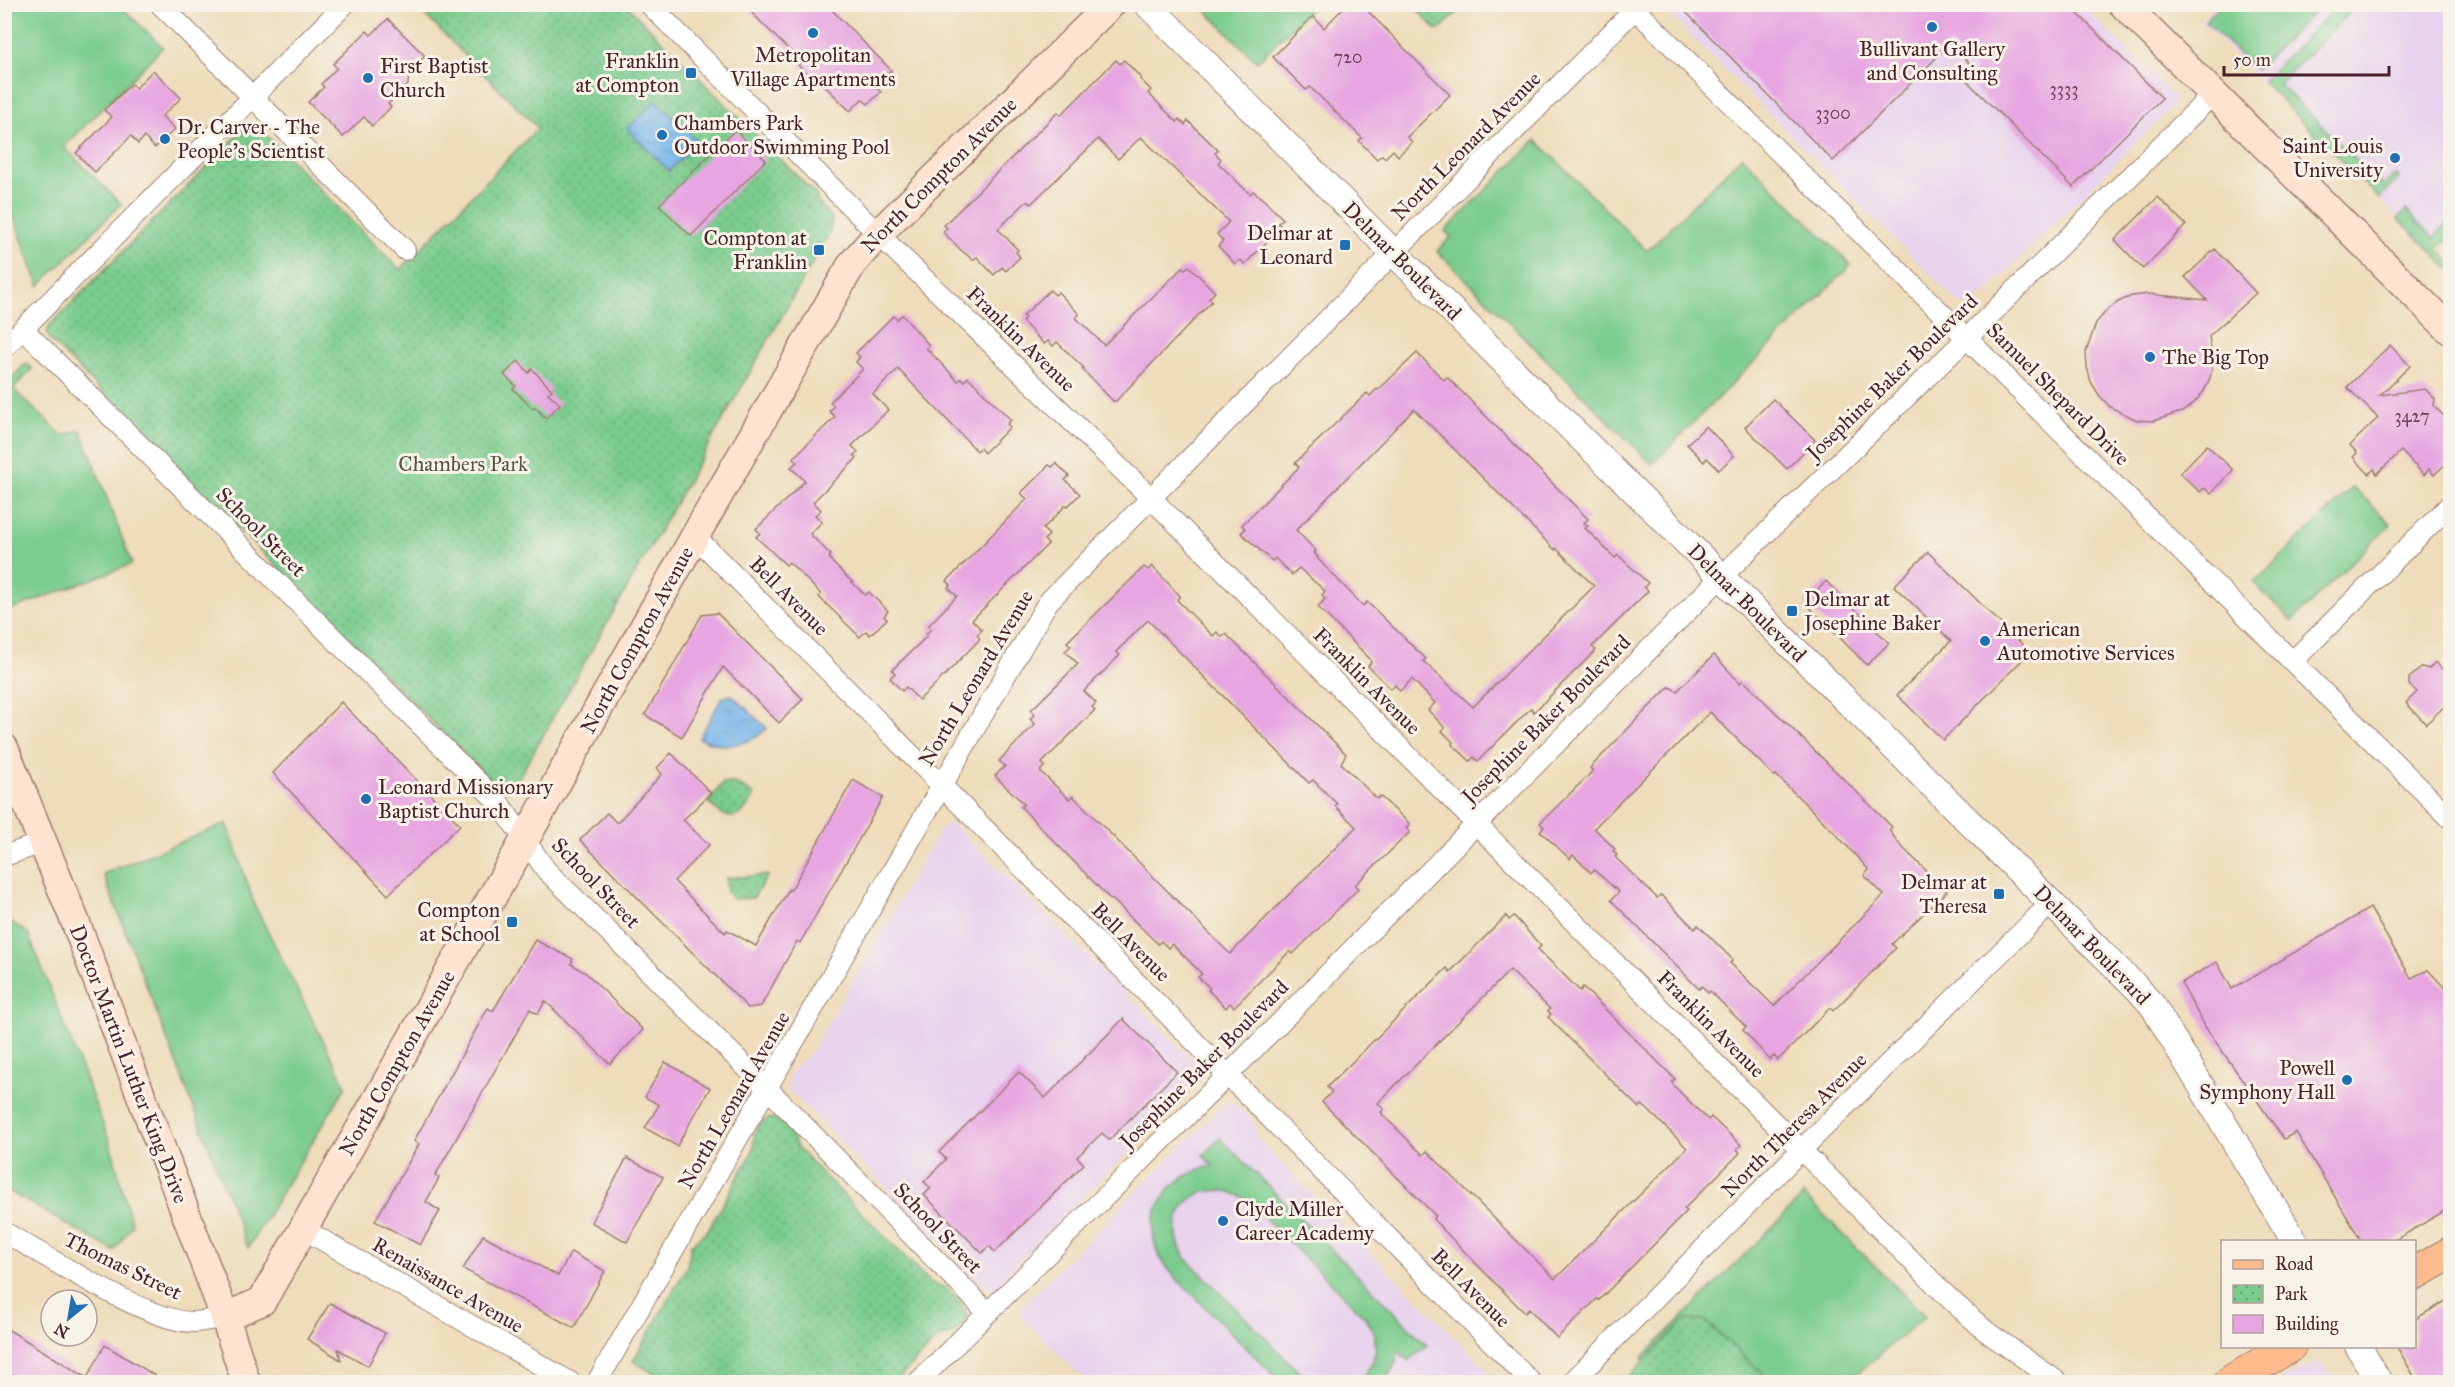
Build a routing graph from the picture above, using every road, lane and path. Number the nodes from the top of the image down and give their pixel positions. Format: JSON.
{"nodes":[{"id":1,"x":160,"y":4,"type":"edge"},
{"id":2,"x":345,"y":4,"type":"edge"},
{"id":3,"x":649,"y":4,"type":"edge"},
{"id":4,"x":1111,"y":4,"type":"edge"},
{"id":5,"x":1147,"y":4,"type":"edge"},
{"id":6,"x":2123,"y":4,"type":"edge"},
{"id":7,"x":1635,"y":6,"type":"edge"},
{"id":8,"x":2213,"y":94,"type":"junction"},
{"id":9,"x":253,"y":97,"type":"junction"},
{"id":10,"x":878,"y":234,"type":"junction"},
{"id":11,"x":405,"y":250,"type":"dead end"},
{"id":12,"x":1394,"y":253,"type":"junction"},
{"id":13,"x":23,"y":329,"type":"junction"},
{"id":14,"x":2451,"y":330,"type":"edge"},
{"id":15,"x":1967,"y":338,"type":"junction"},
{"id":16,"x":4,"y":348,"type":"edge"},
{"id":17,"x":1150,"y":497,"type":"junction"},
{"id":18,"x":2451,"y":505,"type":"edge"},
{"id":19,"x":695,"y":536,"type":"junction"},
{"id":20,"x":1721,"y":577,"type":"junction"},
{"id":21,"x":2293,"y":661,"type":"junction"},
{"id":22,"x":4,"y":748,"type":"edge"},
{"id":23,"x":942,"y":783,"type":"junction"},
{"id":24,"x":2451,"y":818,"type":"edge"},
{"id":25,"x":1476,"y":825,"type":"junction"},
{"id":26,"x":525,"y":840,"type":"junction"},
{"id":27,"x":42,"y":843,"type":"junction"},
{"id":28,"x":4,"y":856,"type":"edge"},
{"id":29,"x":2051,"y":903,"type":"junction"},
{"id":30,"x":1228,"y":1075,"type":"junction"},
{"id":31,"x":768,"y":1089,"type":"junction"},
{"id":32,"x":1802,"y":1149,"type":"junction"},
{"id":33,"x":303,"y":1229,"type":"junction"},
{"id":34,"x":4,"y":1232,"type":"edge"},
{"id":35,"x":2294,"y":1240,"type":"edge"},
{"id":36,"x":2451,"y":1253,"type":"edge"},
{"id":37,"x":2416,"y":1273,"type":"edge"},
{"id":38,"x":987,"y":1312,"type":"junction"},
{"id":39,"x":225,"y":1317,"type":"junction"},
{"id":40,"x":2288,"y":1348,"type":"edge"},
{"id":41,"x":2359,"y":1348,"type":"edge"},
{"id":42,"x":246,"y":1383,"type":"edge"},
{"id":43,"x":570,"y":1383,"type":"edge"},
{"id":44,"x":597,"y":1383,"type":"edge"},
{"id":45,"x":918,"y":1383,"type":"edge"},
{"id":46,"x":1531,"y":1383,"type":"edge"},
{"id":47,"x":1572,"y":1383,"type":"edge"},
{"id":48,"x":2058,"y":1383,"type":"edge"},
{"id":49,"x":2230,"y":1383,"type":"edge"},
{"id":50,"x":2379,"y":1383,"type":"edge"}],
"edges":[{"from":1,"to":9,"type":"street"},
{"from":2,"to":9,"type":"street"},
{"from":3,"to":10,"type":"street","name":"Franklin Avenue"},
{"from":4,"to":10,"type":"main road","name":"North Compton Avenue"},
{"from":5,"to":12,"type":"street","name":"Delmar Boulevard"},
{"from":6,"to":8,"type":"main road"},
{"from":7,"to":12,"type":"street","name":"North Leonard Avenue"},
{"from":7,"to":15,"type":"street","name":"Samuel Shepard Drive"},
{"from":8,"to":14,"type":"main road"},
{"from":8,"to":15,"type":"street","name":"Josephine Baker Boulevard"},
{"from":9,"to":11,"type":"street"},
{"from":9,"to":13,"type":"street"},
{"from":10,"to":17,"type":"street","name":"Franklin Avenue"},
{"from":10,"to":19,"type":"main road","name":"North Compton Avenue"},
{"from":12,"to":17,"type":"street","name":"North Leonard Avenue"},
{"from":12,"to":20,"type":"street","name":"Delmar Boulevard"},
{"from":13,"to":16,"type":"street"},
{"from":13,"to":26,"type":"street","name":"School Street"},
{"from":15,"to":20,"type":"street","name":"Josephine Baker Boulevard"},
{"from":15,"to":21,"type":"street","name":"Samuel Shepard Drive"},
{"from":17,"to":23,"type":"street","name":"North Leonard Avenue"},
{"from":17,"to":25,"type":"street","name":"Franklin Avenue"},
{"from":18,"to":21,"type":"street"},
{"from":19,"to":23,"type":"street","name":"Bell Avenue"},
{"from":19,"to":26,"type":"main road","name":"North Compton Avenue"},
{"from":20,"to":25,"type":"street","name":"Josephine Baker Boulevard"},
{"from":20,"to":29,"type":"street","name":"Delmar Boulevard"},
{"from":21,"to":24,"type":"street","name":"Samuel Shepard Drive"},
{"from":22,"to":27,"type":"main road","name":"Doctor Martin Luther King Drive"},
{"from":23,"to":30,"type":"street","name":"Bell Avenue"},
{"from":23,"to":31,"type":"street","name":"North Leonard Avenue"},
{"from":25,"to":30,"type":"street","name":"Josephine Baker Boulevard"},
{"from":25,"to":32,"type":"street","name":"Franklin Avenue"},
{"from":26,"to":31,"type":"street","name":"School Street"},
{"from":26,"to":33,"type":"main road","name":"North Compton Avenue"},
{"from":27,"to":28,"type":"street"},
{"from":27,"to":39,"type":"main road","name":"Doctor Martin Luther King Drive"},
{"from":29,"to":32,"type":"street","name":"North Theresa Avenue"},
{"from":29,"to":35,"type":"street","name":"Delmar Boulevard"},
{"from":30,"to":38,"type":"street","name":"Josephine Baker Boulevard"},
{"from":30,"to":46,"type":"street","name":"Bell Avenue"},
{"from":31,"to":38,"type":"street","name":"School Street"},
{"from":31,"to":44,"type":"street","name":"North Leonard Avenue"},
{"from":32,"to":47,"type":"street","name":"North Theresa Avenue"},
{"from":32,"to":48,"type":"street","name":"Franklin Avenue"},
{"from":33,"to":39,"type":"main road","name":"North Compton Avenue"},
{"from":33,"to":43,"type":"street","name":"Renaissance Avenue"},
{"from":34,"to":39,"type":"street","name":"Thomas Street"},
{"from":36,"to":37,"type":"main road"},
{"from":38,"to":45,"type":"street","name":"Josephine Baker Boulevard"},
{"from":39,"to":42,"type":"main road","name":"Doctor Martin Luther King Drive"},
{"from":40,"to":49,"type":"main road"},
{"from":41,"to":50,"type":"street"}]}
